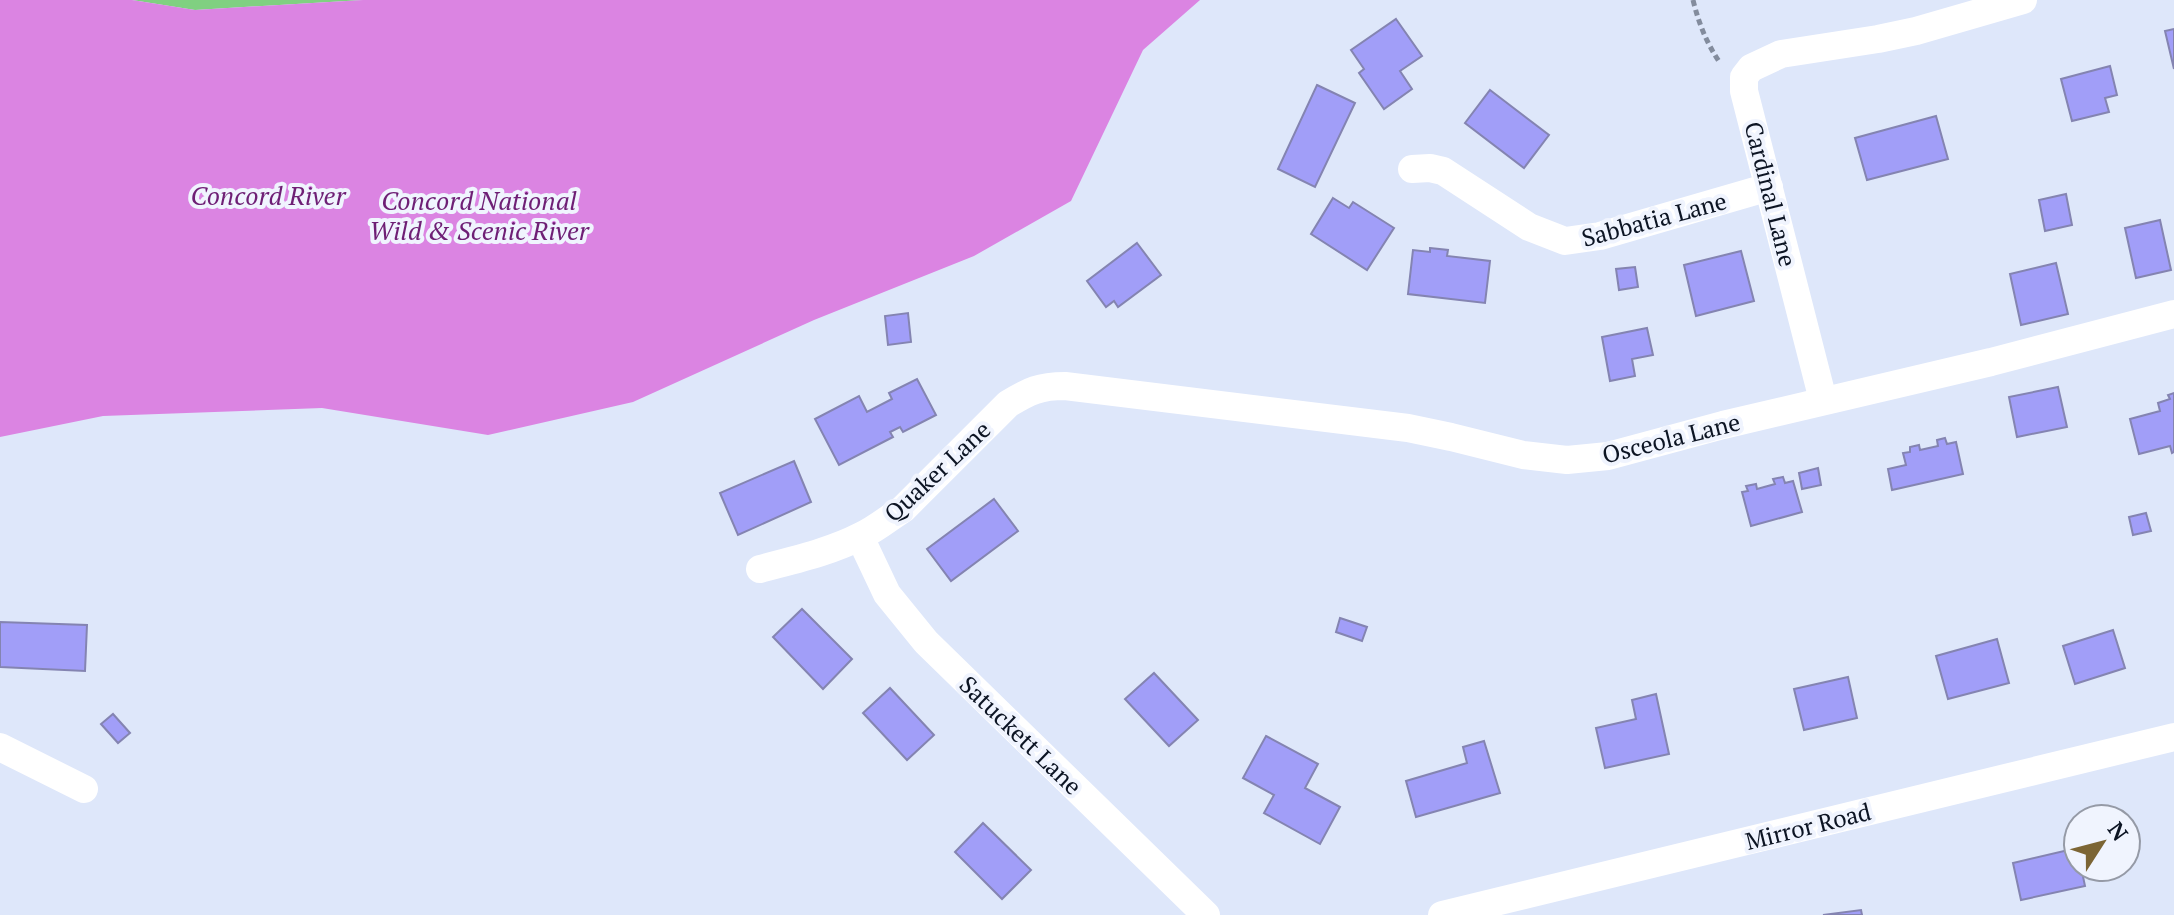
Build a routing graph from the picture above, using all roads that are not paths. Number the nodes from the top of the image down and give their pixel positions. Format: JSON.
{"nodes":[{"id":1,"x":2023,"y":0,"type":"edge"},
{"id":2,"x":1412,"y":169,"type":"dead end"},
{"id":3,"x":1769,"y":187,"type":"junction"},
{"id":4,"x":2174,"y":314,"type":"edge"},
{"id":5,"x":1065,"y":386,"type":"joint"},
{"id":6,"x":1823,"y":400,"type":"junction"},
{"id":7,"x":860,"y":537,"type":"junction"},
{"id":8,"x":760,"y":569,"type":"dead end"},
{"id":9,"x":2174,"y":737,"type":"edge"},
{"id":10,"x":0,"y":747,"type":"edge"},
{"id":11,"x":84,"y":789,"type":"dead end"},
{"id":12,"x":1206,"y":915,"type":"edge"},
{"id":13,"x":1442,"y":915,"type":"edge"}],
"edges":[{"from":1,"to":3,"type":"street","name":"Cardinal Lane"},
{"from":2,"to":3,"type":"street","name":"Sabbatia Lane"},
{"from":3,"to":6,"type":"street","name":"Cardinal Lane"},
{"from":4,"to":6,"type":"street","name":"Osceola Lane"},
{"from":5,"to":6,"type":"street","name":"Osceola Lane"},
{"from":5,"to":7,"type":"street","name":"Quaker Lane"},
{"from":7,"to":8,"type":"street","name":"Quaker Lane"},
{"from":7,"to":12,"type":"street","name":"Satuckett Lane"},
{"from":9,"to":13,"type":"street","name":"Mirror Road"},
{"from":10,"to":11,"type":"street"}]}
